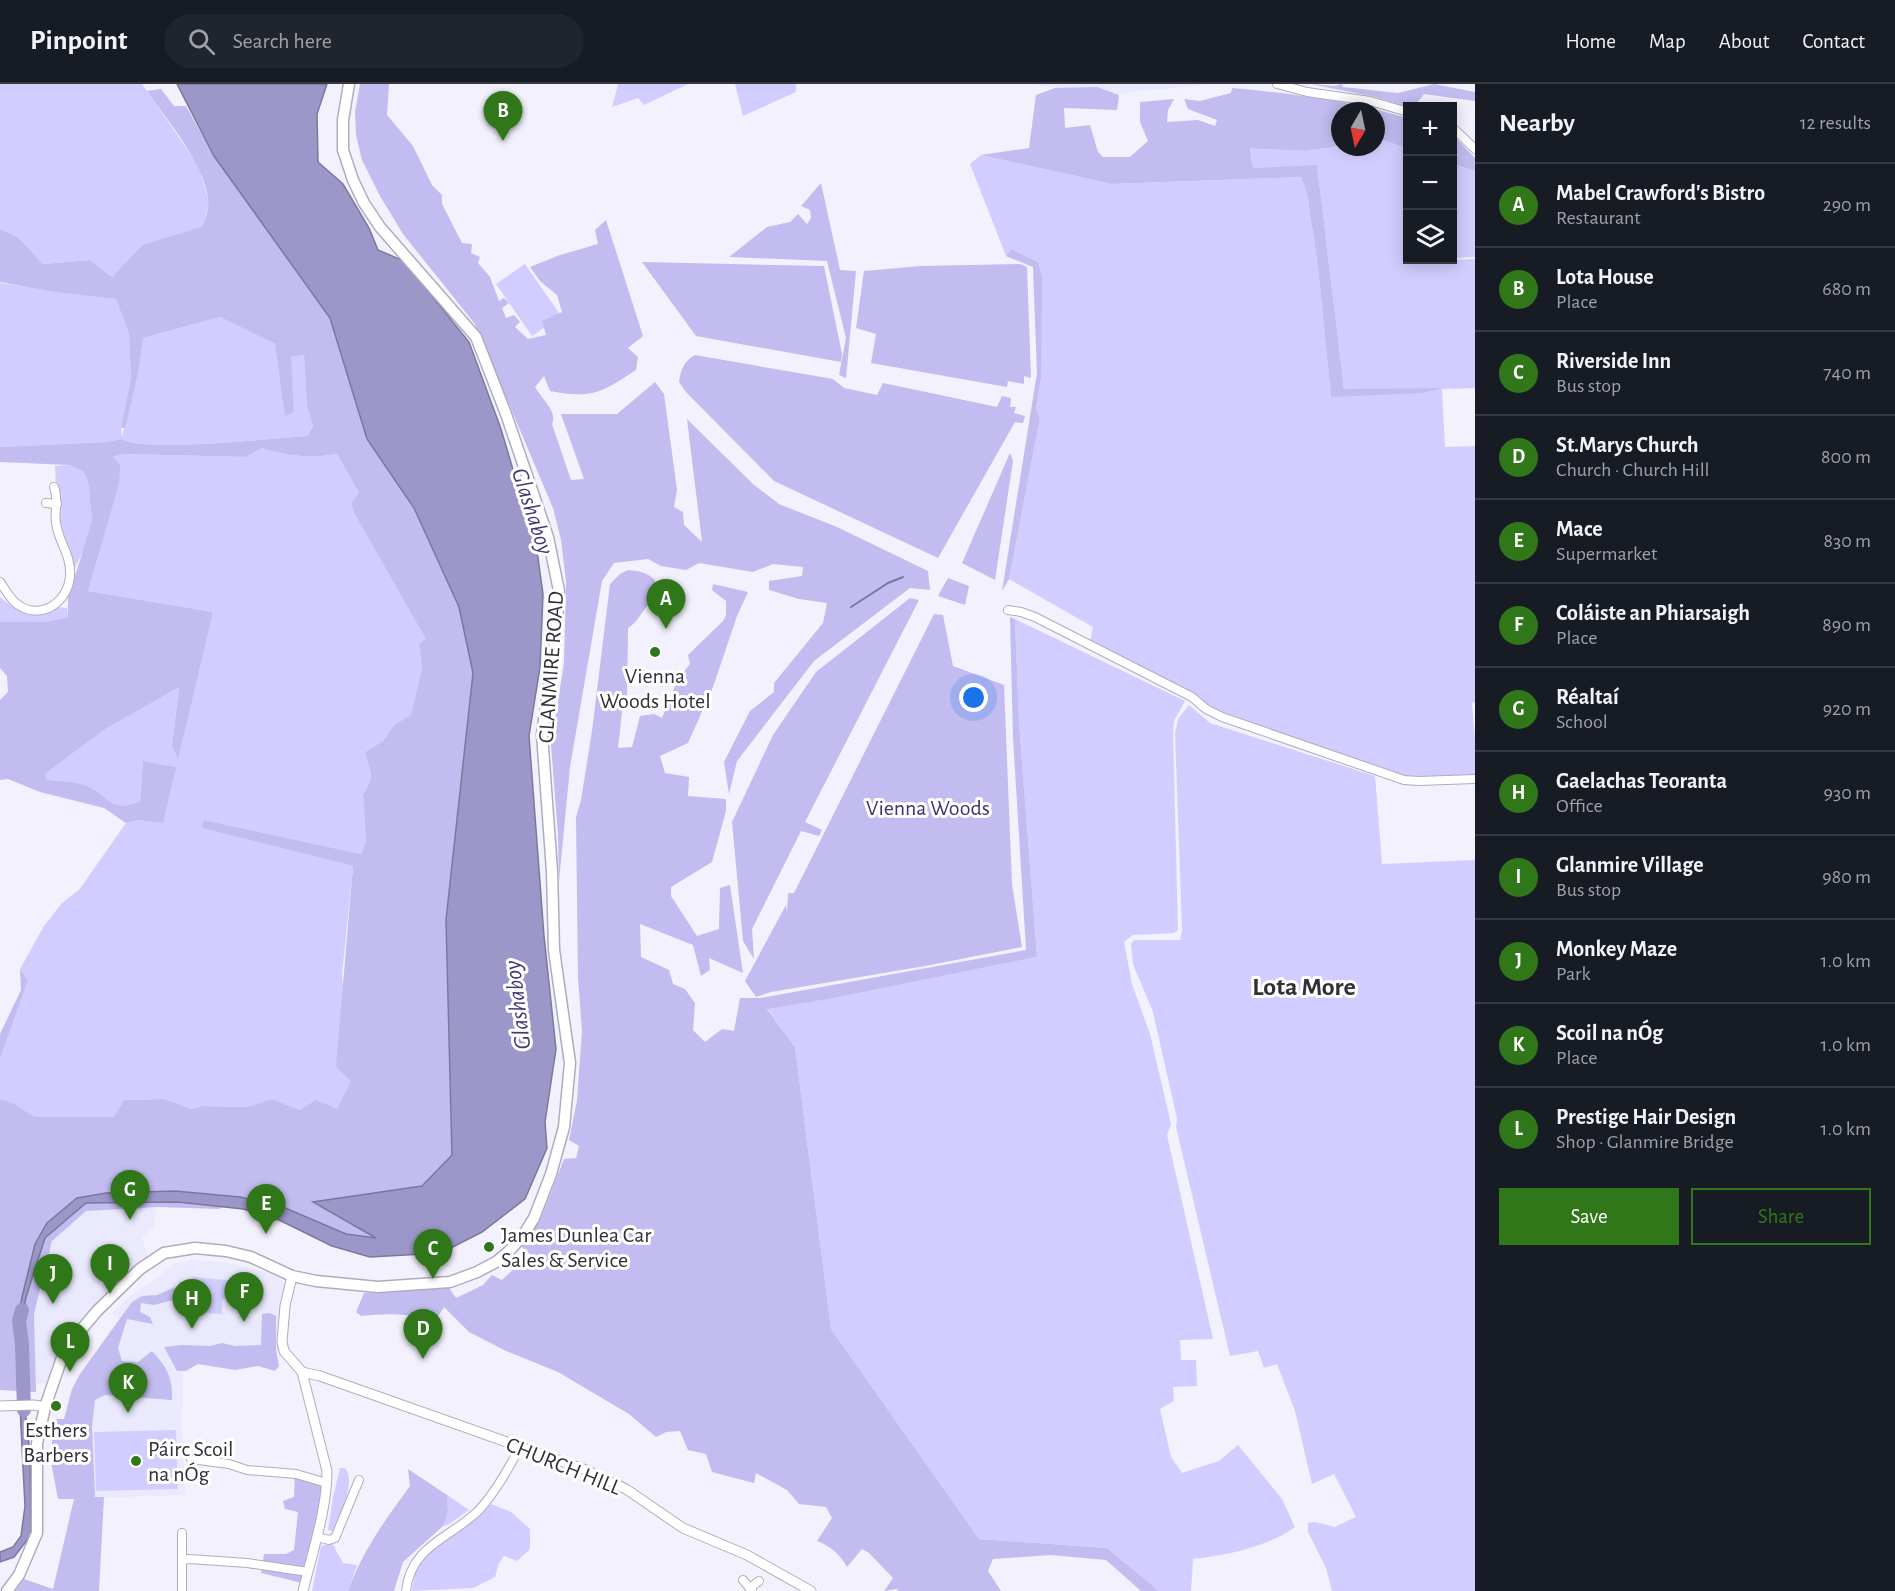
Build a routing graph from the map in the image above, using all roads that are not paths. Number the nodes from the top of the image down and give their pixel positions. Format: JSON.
{"nodes":[{"id":1,"x":349,"y":84,"type":"edge"},
{"id":2,"x":1277,"y":84,"type":"edge"},
{"id":3,"x":1403,"y":111,"type":"edge"},
{"id":4,"x":1457,"y":132,"type":"edge"},
{"id":5,"x":1475,"y":149,"type":"edge"},
{"id":6,"x":54,"y":487,"type":"dead end"},
{"id":7,"x":46,"y":503,"type":"dead end"},
{"id":8,"x":57,"y":504,"type":"junction"},
{"id":9,"x":0,"y":582,"type":"edge"},
{"id":10,"x":1008,"y":610,"type":"dead end"},
{"id":11,"x":1475,"y":779,"type":"edge"},
{"id":12,"x":292,"y":1276,"type":"junction"},
{"id":13,"x":302,"y":1372,"type":"junction"},
{"id":14,"x":0,"y":1406,"type":"edge"},
{"id":15,"x":39,"y":1406,"type":"junction"},
{"id":16,"x":520,"y":1447,"type":"junction"},
{"id":17,"x":191,"y":1459,"type":"dead end"},
{"id":18,"x":359,"y":1480,"type":"dead end"},
{"id":19,"x":327,"y":1484,"type":"junction"},
{"id":20,"x":182,"y":1533,"type":"dead end"},
{"id":21,"x":316,"y":1537,"type":"junction"},
{"id":22,"x":182,"y":1560,"type":"junction"},
{"id":23,"x":308,"y":1572,"type":"junction"},
{"id":24,"x":743,"y":1580,"type":"dead end"},
{"id":25,"x":759,"y":1581,"type":"dead end"},
{"id":26,"x":751,"y":1589,"type":"edge"},
{"id":27,"x":7,"y":1591,"type":"edge"},
{"id":28,"x":182,"y":1591,"type":"edge"},
{"id":29,"x":303,"y":1591,"type":"edge"},
{"id":30,"x":406,"y":1591,"type":"edge"},
{"id":31,"x":811,"y":1591,"type":"edge"}],
"edges":[{"from":1,"to":12,"type":"main road","name":"GLANMIRE ROAD"},
{"from":2,"to":3,"type":"street"},
{"from":4,"to":5,"type":"street"},
{"from":6,"to":8,"type":"street"},
{"from":7,"to":8,"type":"street"},
{"from":8,"to":9,"type":"street"},
{"from":10,"to":11,"type":"street"},
{"from":12,"to":13,"type":"street"},
{"from":12,"to":15,"type":"main road","name":"GLANMIRE ROAD"},
{"from":13,"to":16,"type":"street","name":"CHURCH HILL"},
{"from":13,"to":19,"type":"street"},
{"from":14,"to":15,"type":"street"},
{"from":15,"to":27,"type":"main road","name":"GLANMIRE ROAD"},
{"from":16,"to":30,"type":"street"},
{"from":16,"to":31,"type":"street","name":"CHURCH HILL"},
{"from":17,"to":19,"type":"street"},
{"from":18,"to":21,"type":"street"},
{"from":19,"to":21,"type":"street"},
{"from":20,"to":22,"type":"street"},
{"from":21,"to":23,"type":"street"},
{"from":22,"to":23,"type":"street"},
{"from":22,"to":28,"type":"street"},
{"from":23,"to":29,"type":"street"},
{"from":24,"to":26,"type":"street"},
{"from":25,"to":26,"type":"street"}]}
